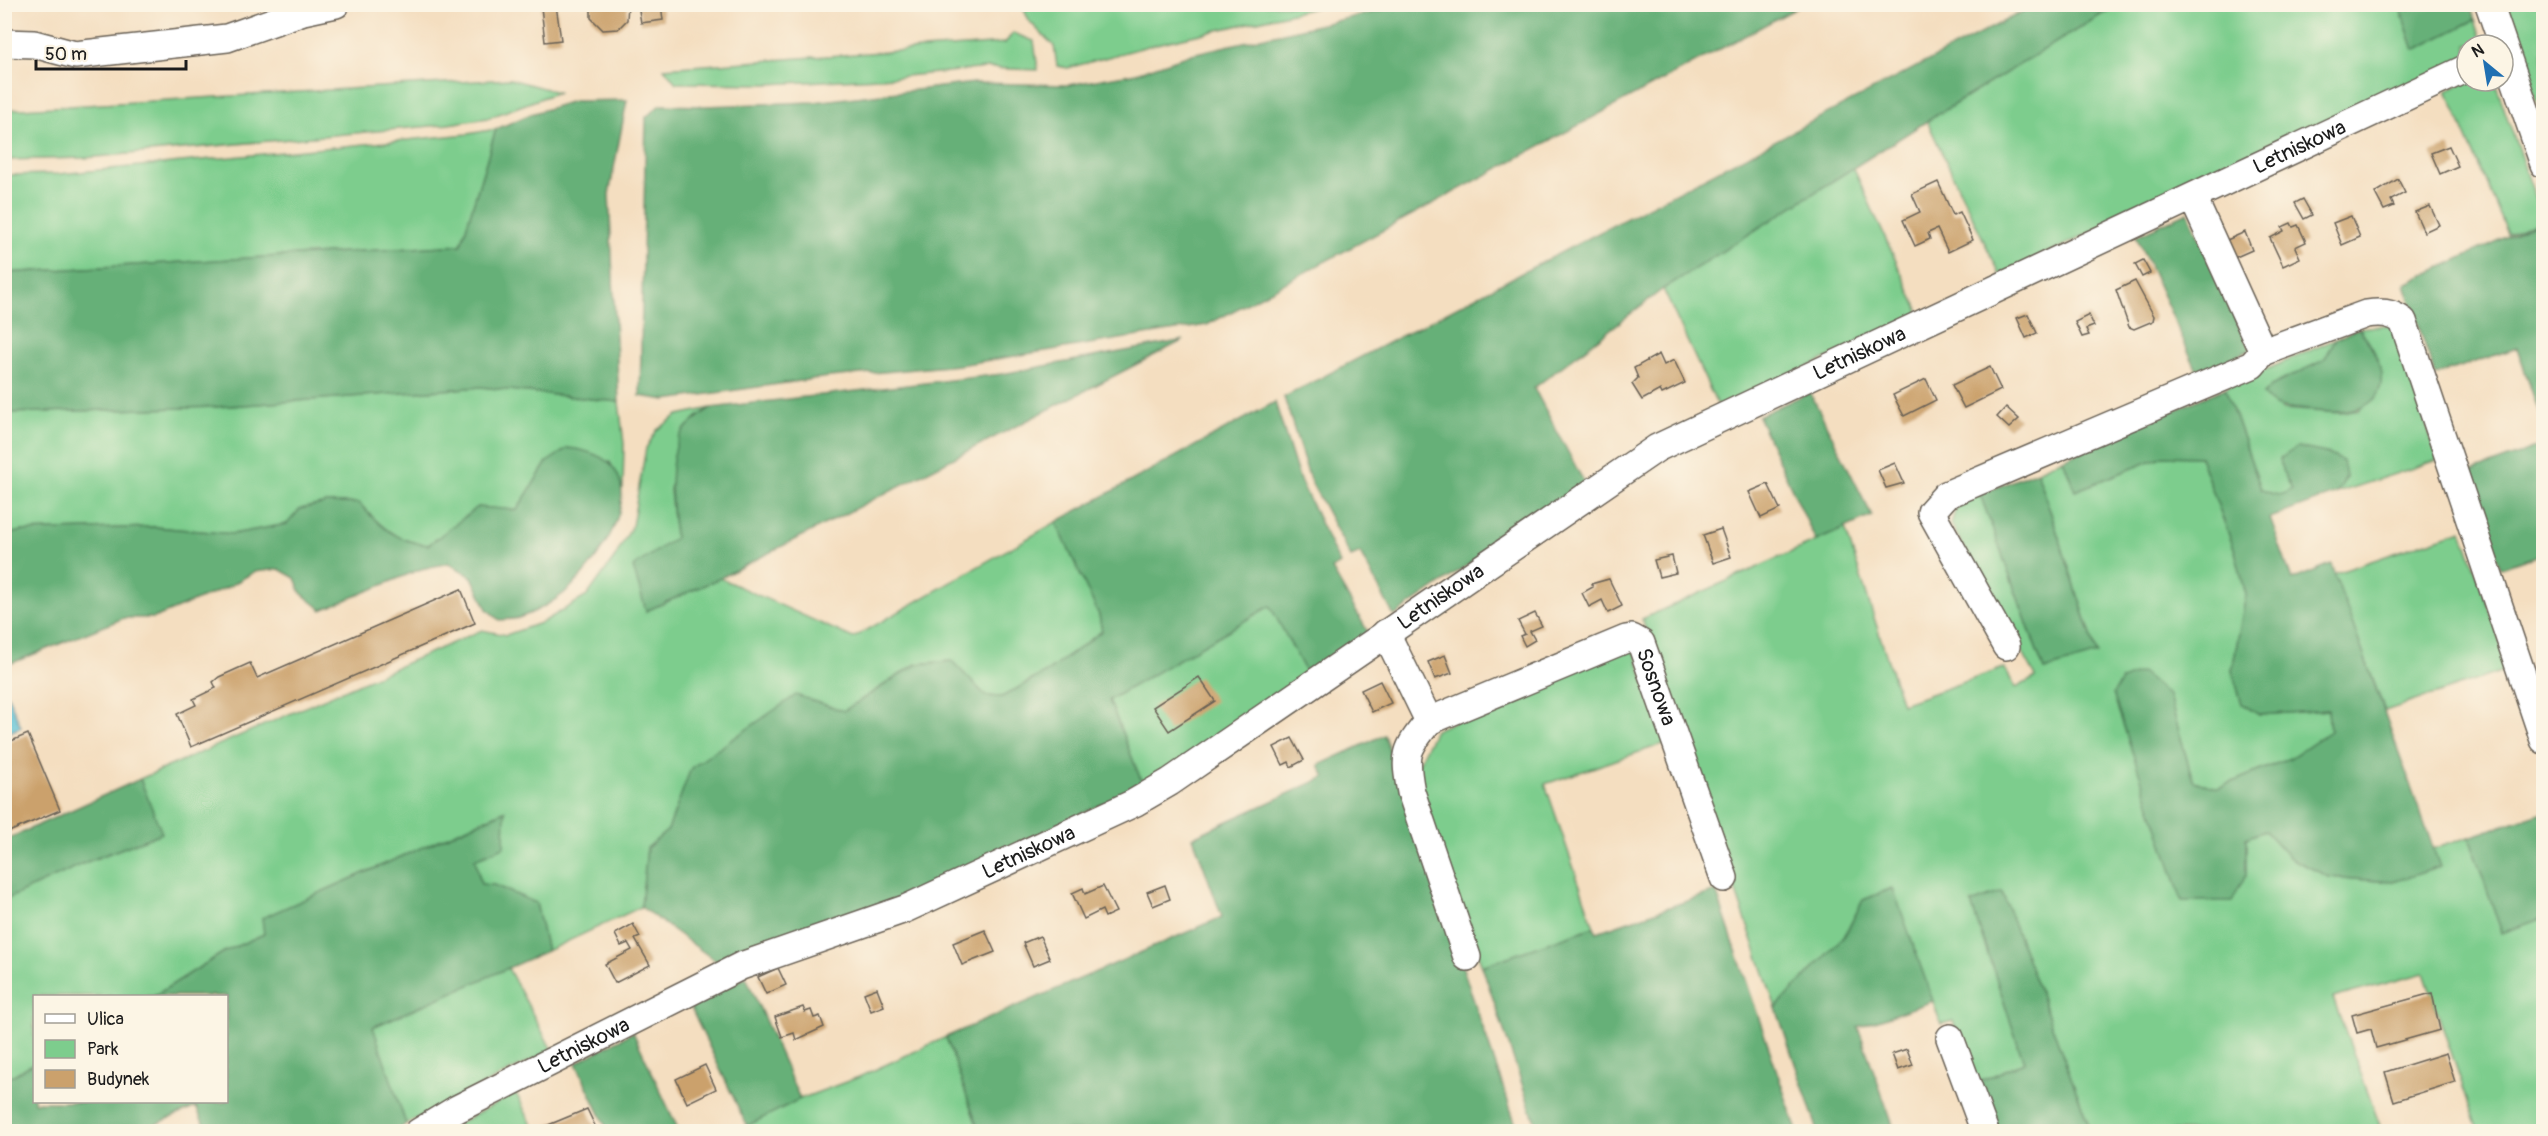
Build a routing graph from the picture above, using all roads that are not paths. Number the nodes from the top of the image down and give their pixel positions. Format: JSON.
{"nodes":[{"id":1,"x":336,"y":4,"type":"edge"},
{"id":2,"x":2489,"y":4,"type":"edge"},
{"id":3,"x":2498,"y":33,"type":"edge"},
{"id":4,"x":4,"y":43,"type":"edge"},
{"id":5,"x":2455,"y":74,"type":"edge"},
{"id":6,"x":2515,"y":82,"type":"edge"},
{"id":7,"x":2544,"y":164,"type":"edge"},
{"id":8,"x":2193,"y":198,"type":"junction"},
{"id":9,"x":2263,"y":352,"type":"junction"},
{"id":10,"x":1386,"y":633,"type":"junction"},
{"id":11,"x":2007,"y":646,"type":"dead end"},
{"id":12,"x":1429,"y":721,"type":"junction"},
{"id":13,"x":2544,"y":740,"type":"edge"},
{"id":14,"x":1724,"y":878,"type":"dead end"},
{"id":15,"x":1467,"y":957,"type":"dead end"},
{"id":16,"x":1950,"y":1038,"type":"dead end"},
{"id":17,"x":419,"y":1131,"type":"edge"},
{"id":18,"x":1985,"y":1131,"type":"edge"}],
"edges":[{"from":1,"to":4,"type":"street"},
{"from":2,"to":3,"type":"street"},
{"from":5,"to":8,"type":"street","name":"Letniskowa"},
{"from":6,"to":7,"type":"street"},
{"from":8,"to":9,"type":"street"},
{"from":8,"to":10,"type":"street","name":"Letniskowa"},
{"from":9,"to":11,"type":"street"},
{"from":9,"to":13,"type":"street"},
{"from":10,"to":12,"type":"street"},
{"from":10,"to":17,"type":"street","name":"Letniskowa"},
{"from":12,"to":14,"type":"street","name":"Sosnowa"},
{"from":12,"to":15,"type":"street","name":"Sosnowa"},
{"from":16,"to":18,"type":"street"}]}
